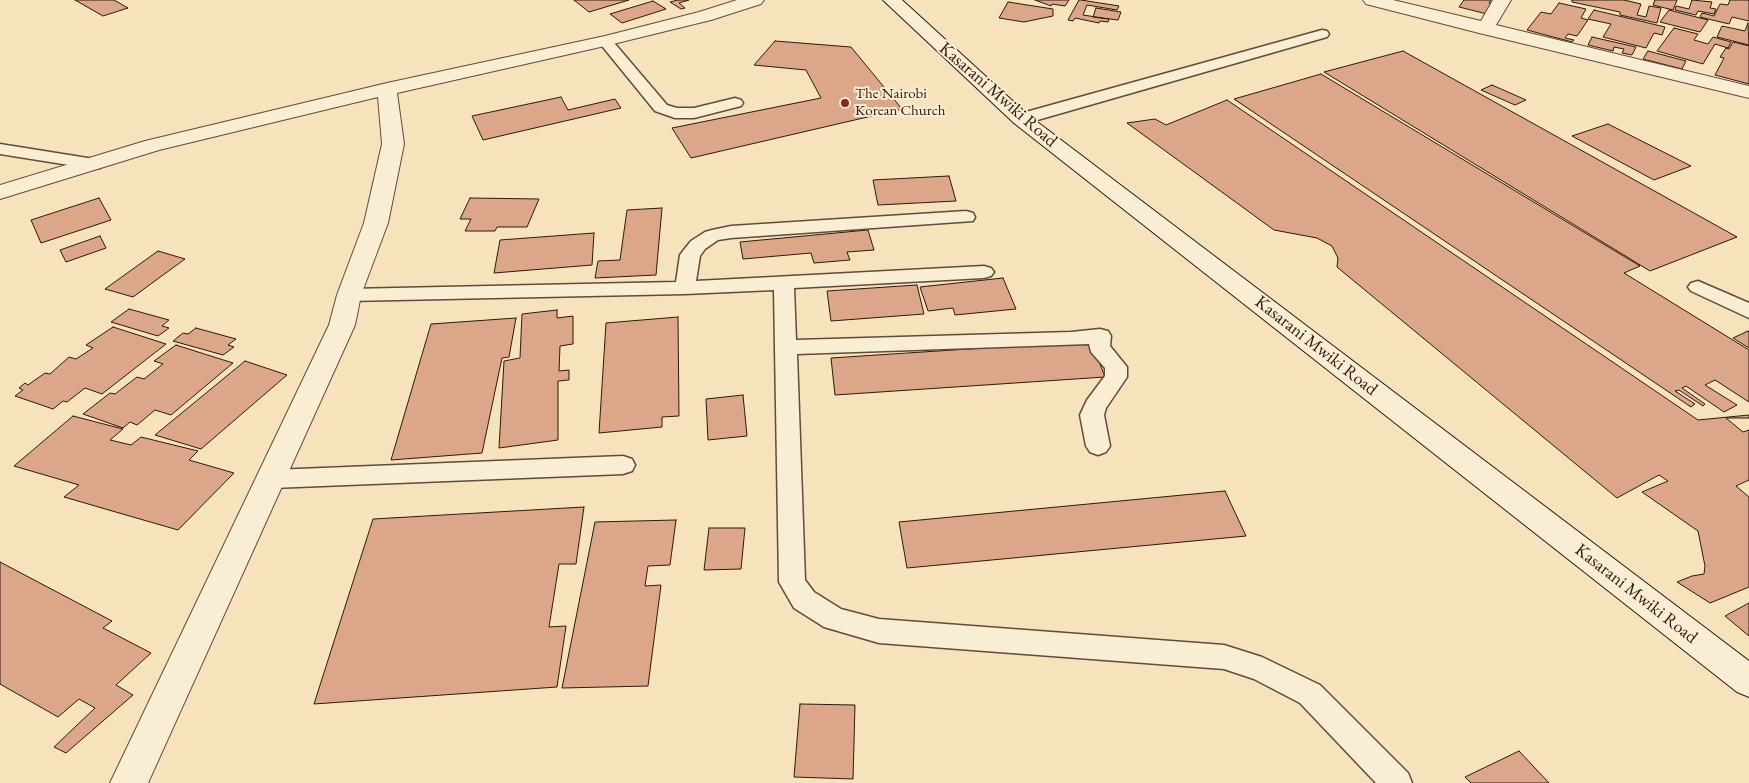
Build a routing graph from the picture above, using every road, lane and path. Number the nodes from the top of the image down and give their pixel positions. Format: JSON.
{"nodes":[{"id":1,"x":755,"y":0,"type":"edge"},
{"id":2,"x":892,"y":0,"type":"edge"},
{"id":3,"x":1372,"y":0,"type":"edge"},
{"id":4,"x":1502,"y":0,"type":"edge"},
{"id":5,"x":1485,"y":29,"type":"junction"},
{"id":6,"x":1322,"y":34,"type":"dead end"},
{"id":7,"x":605,"y":41,"type":"junction"},
{"id":8,"x":387,"y":89,"type":"junction"},
{"id":9,"x":1749,"y":92,"type":"edge"},
{"id":10,"x":735,"y":103,"type":"dead end"},
{"id":11,"x":1021,"y":119,"type":"junction"},
{"id":12,"x":0,"y":149,"type":"edge"},
{"id":13,"x":94,"y":164,"type":"junction"},
{"id":14,"x":0,"y":192,"type":"edge"},
{"id":15,"x":966,"y":217,"type":"dead end"},
{"id":16,"x":984,"y":272,"type":"dead end"},
{"id":17,"x":784,"y":283,"type":"junction"},
{"id":18,"x":1698,"y":287,"type":"dead end"},
{"id":19,"x":685,"y":288,"type":"junction"},
{"id":20,"x":349,"y":296,"type":"junction"},
{"id":21,"x":1749,"y":311,"type":"edge"},
{"id":22,"x":786,"y":347,"type":"junction"},
{"id":23,"x":1098,"y":446,"type":"dead end"},
{"id":24,"x":623,"y":465,"type":"dead end"},
{"id":25,"x":272,"y":479,"type":"junction"},
{"id":26,"x":1749,"y":681,"type":"edge"},
{"id":27,"x":130,"y":783,"type":"edge"},
{"id":28,"x":1397,"y":783,"type":"edge"}],
"edges":[{"from":1,"to":7,"type":"street"},
{"from":2,"to":11,"type":"street","name":"Kasarani Mwiki Road"},
{"from":3,"to":5,"type":"street"},
{"from":4,"to":5,"type":"street"},
{"from":5,"to":9,"type":"street"},
{"from":6,"to":11,"type":"lane"},
{"from":7,"to":8,"type":"street"},
{"from":7,"to":10,"type":"lane"},
{"from":8,"to":13,"type":"street"},
{"from":8,"to":20,"type":"street"},
{"from":11,"to":26,"type":"street","name":"Kasarani Mwiki Road"},
{"from":12,"to":13,"type":"lane"},
{"from":13,"to":14,"type":"street"},
{"from":15,"to":19,"type":"lane"},
{"from":16,"to":17,"type":"lane"},
{"from":17,"to":19,"type":"lane"},
{"from":17,"to":22,"type":"lane"},
{"from":18,"to":21,"type":"lane"},
{"from":19,"to":20,"type":"lane"},
{"from":20,"to":25,"type":"street"},
{"from":22,"to":23,"type":"lane"},
{"from":22,"to":28,"type":"lane"},
{"from":24,"to":25,"type":"lane"},
{"from":25,"to":27,"type":"street"}]}
